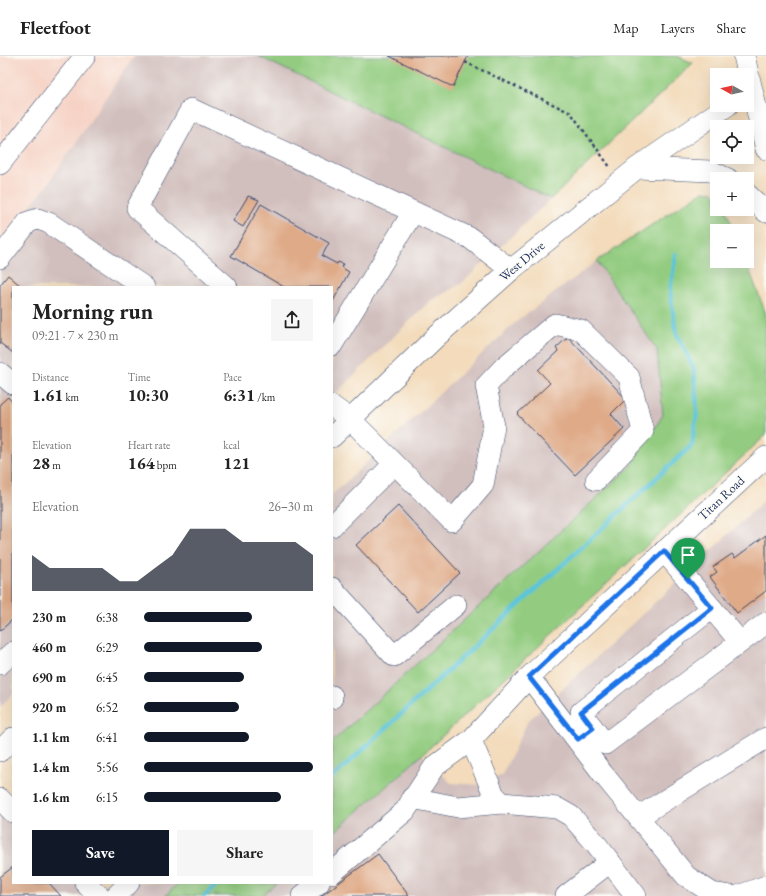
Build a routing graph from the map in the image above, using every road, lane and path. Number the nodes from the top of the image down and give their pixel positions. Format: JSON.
{"nodes":[{"id":1,"x":85,"y":56,"type":"edge"},
{"id":2,"x":744,"y":56,"type":"edge"},
{"id":3,"x":465,"y":62,"type":"dead end"},
{"id":4,"x":755,"y":87,"type":"edge"},
{"id":5,"x":718,"y":112,"type":"edge"},
{"id":6,"x":766,"y":149,"type":"edge"},
{"id":7,"x":0,"y":164,"type":"edge"},
{"id":8,"x":637,"y":168,"type":"junction"},
{"id":9,"x":713,"y":172,"type":"edge"},
{"id":10,"x":620,"y":183,"type":"junction"},
{"id":11,"x":754,"y":201,"type":"edge"},
{"id":12,"x":413,"y":212,"type":"junction"},
{"id":13,"x":766,"y":212,"type":"edge"},
{"id":14,"x":0,"y":258,"type":"edge"},
{"id":15,"x":511,"y":270,"type":"junction"},
{"id":16,"x":143,"y":286,"type":"edge"},
{"id":17,"x":226,"y":286,"type":"edge"},
{"id":18,"x":333,"y":343,"type":"edge"},
{"id":19,"x":0,"y":373,"type":"edge"},
{"id":20,"x":12,"y":383,"type":"edge"},
{"id":21,"x":333,"y":407,"type":"edge"},
{"id":22,"x":351,"y":420,"type":"junction"},
{"id":23,"x":333,"y":437,"type":"edge"},
{"id":24,"x":766,"y":457,"type":"edge"},
{"id":25,"x":394,"y":464,"type":"junction"},
{"id":26,"x":596,"y":480,"type":"dead end"},
{"id":27,"x":333,"y":525,"type":"edge"},
{"id":28,"x":664,"y":551,"type":"junction"},
{"id":29,"x":333,"y":589,"type":"edge"},
{"id":30,"x":456,"y":605,"type":"dead end"},
{"id":31,"x":712,"y":608,"type":"junction"},
{"id":32,"x":766,"y":623,"type":"edge"},
{"id":33,"x":740,"y":642,"type":"junction"},
{"id":34,"x":12,"y":653,"type":"edge"},
{"id":35,"x":0,"y":664,"type":"edge"},
{"id":36,"x":529,"y":677,"type":"junction"},
{"id":37,"x":585,"y":733,"type":"junction"},
{"id":38,"x":766,"y":738,"type":"edge"},
{"id":39,"x":12,"y":739,"type":"edge"},
{"id":40,"x":471,"y":740,"type":"junction"},
{"id":41,"x":0,"y":751,"type":"edge"},
{"id":42,"x":412,"y":798,"type":"junction"},
{"id":43,"x":0,"y":799,"type":"edge"},
{"id":44,"x":502,"y":803,"type":"junction"},
{"id":45,"x":12,"y":811,"type":"edge"},
{"id":46,"x":638,"y":817,"type":"junction"},
{"id":47,"x":610,"y":862,"type":"junction"},
{"id":48,"x":333,"y":872,"type":"edge"},
{"id":49,"x":86,"y":884,"type":"edge"},
{"id":50,"x":127,"y":884,"type":"edge"},
{"id":51,"x":318,"y":884,"type":"edge"},
{"id":52,"x":766,"y":886,"type":"edge"},
{"id":53,"x":100,"y":896,"type":"edge"},
{"id":54,"x":116,"y":896,"type":"edge"},
{"id":55,"x":302,"y":896,"type":"edge"},
{"id":56,"x":566,"y":896,"type":"edge"},
{"id":57,"x":636,"y":896,"type":"edge"},
{"id":58,"x":731,"y":896,"type":"edge"},
{"id":59,"x":738,"y":896,"type":"edge"}],
"edges":[{"from":1,"to":7,"type":"street"},
{"from":2,"to":4,"type":"street"},
{"from":3,"to":10,"type":"path"},
{"from":4,"to":6,"type":"street"},
{"from":5,"to":8,"type":"street","name":"West Drive"},
{"from":8,"to":9,"type":"street"},
{"from":8,"to":10,"type":"street","name":"West Drive"},
{"from":10,"to":15,"type":"street","name":"West Drive"},
{"from":11,"to":13,"type":"street"},
{"from":12,"to":15,"type":"street"},
{"from":12,"to":17,"type":"street"},
{"from":12,"to":18,"type":"street"},
{"from":14,"to":16,"type":"street"},
{"from":15,"to":22,"type":"street","name":"West Drive"},
{"from":19,"to":20,"type":"street"},
{"from":21,"to":22,"type":"street"},
{"from":22,"to":23,"type":"street","name":"West Drive"},
{"from":22,"to":25,"type":"street"},
{"from":24,"to":28,"type":"street","name":"Titan Road"},
{"from":25,"to":26,"type":"street"},
{"from":25,"to":27,"type":"street"},
{"from":28,"to":31,"type":"street"},
{"from":28,"to":36,"type":"street","name":"Titan Road"},
{"from":29,"to":30,"type":"street"},
{"from":31,"to":33,"type":"street"},
{"from":31,"to":37,"type":"street"},
{"from":32,"to":33,"type":"street"},
{"from":33,"to":37,"type":"street"},
{"from":34,"to":35,"type":"street"},
{"from":36,"to":37,"type":"street"},
{"from":36,"to":40,"type":"street","name":"Titan Road"},
{"from":37,"to":46,"type":"street"},
{"from":38,"to":46,"type":"street"},
{"from":39,"to":41,"type":"street"},
{"from":40,"to":42,"type":"street","name":"Titan Road"},
{"from":40,"to":44,"type":"street"},
{"from":42,"to":44,"type":"street"},
{"from":42,"to":48,"type":"street","name":"Titan Road"},
{"from":43,"to":45,"type":"street"},
{"from":44,"to":47,"type":"street"},
{"from":46,"to":58,"type":"street"},
{"from":47,"to":56,"type":"street"},
{"from":47,"to":57,"type":"street"},
{"from":49,"to":53,"type":"street"},
{"from":50,"to":54,"type":"street"},
{"from":51,"to":55,"type":"street"},
{"from":52,"to":59,"type":"street"}]}
